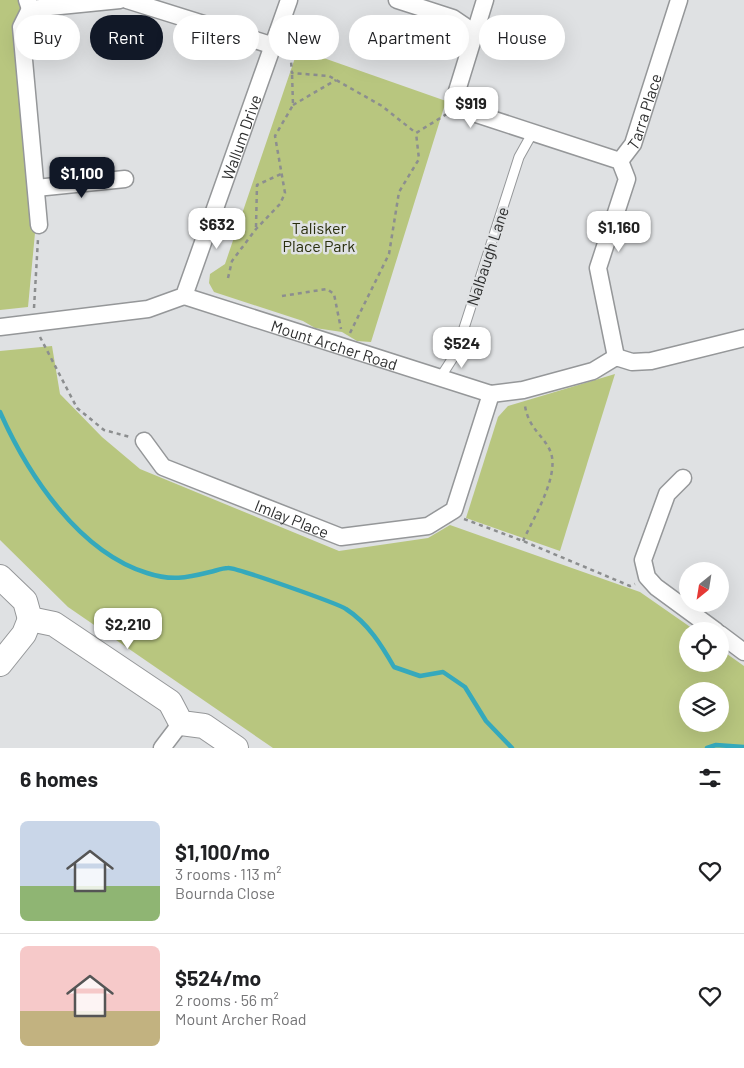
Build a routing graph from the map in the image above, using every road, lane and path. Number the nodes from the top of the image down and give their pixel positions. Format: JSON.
{"nodes":[{"id":1,"x":120,"y":0,"type":"edge"},
{"id":2,"x":127,"y":0,"type":"edge"},
{"id":3,"x":290,"y":0,"type":"edge"},
{"id":4,"x":397,"y":0,"type":"edge"},
{"id":5,"x":486,"y":0,"type":"edge"},
{"id":6,"x":679,"y":0,"type":"edge"},
{"id":7,"x":29,"y":4,"type":"edge"},
{"id":8,"x":285,"y":15,"type":"edge"},
{"id":9,"x":475,"y":33,"type":"junction"},
{"id":10,"x":269,"y":40,"type":"edge"},
{"id":11,"x":269,"y":60,"type":"edge"},
{"id":12,"x":291,"y":60,"type":"edge"},
{"id":13,"x":292,"y":73,"type":"junction"},
{"id":14,"x":336,"y":80,"type":"junction"},
{"id":15,"x":463,"y":104,"type":"junction"},
{"id":16,"x":293,"y":105,"type":"junction"},
{"id":17,"x":533,"y":132,"type":"junction"},
{"id":18,"x":416,"y":133,"type":"junction"},
{"id":19,"x":620,"y":162,"type":"junction"},
{"id":20,"x":280,"y":174,"type":"junction"},
{"id":21,"x":125,"y":179,"type":"dead end"},
{"id":22,"x":36,"y":188,"type":"junction"},
{"id":23,"x":39,"y":225,"type":"joint"},
{"id":24,"x":256,"y":228,"type":"junction"},
{"id":25,"x":228,"y":278,"type":"dead end"},
{"id":26,"x":184,"y":296,"type":"junction"},
{"id":27,"x":282,"y":296,"type":"dead end"},
{"id":28,"x":33,"y":323,"type":"junction"},
{"id":29,"x":0,"y":327,"type":"edge"},
{"id":30,"x":341,"y":329,"type":"dead end"},
{"id":31,"x":350,"y":333,"type":"dead end"},
{"id":32,"x":744,"y":338,"type":"edge"},
{"id":33,"x":616,"y":357,"type":"junction"},
{"id":34,"x":440,"y":378,"type":"junction"},
{"id":35,"x":522,"y":390,"type":"junction"},
{"id":36,"x":491,"y":394,"type":"junction"},
{"id":37,"x":144,"y":441,"type":"joint"},
{"id":38,"x":683,"y":478,"type":"dead end"},
{"id":39,"x":454,"y":510,"type":"junction"},
{"id":40,"x":523,"y":541,"type":"junction"},
{"id":41,"x":0,"y":577,"type":"edge"},
{"id":42,"x":647,"y":577,"type":"junction"},
{"id":43,"x":30,"y":619,"type":"junction"},
{"id":44,"x":704,"y":622,"type":"edge"},
{"id":45,"x":729,"y":641,"type":"edge"},
{"id":46,"x":744,"y":652,"type":"edge"},
{"id":47,"x":0,"y":664,"type":"edge"},
{"id":48,"x":181,"y":723,"type":"junction"},
{"id":49,"x":162,"y":748,"type":"edge"},
{"id":50,"x":236,"y":748,"type":"edge"}],
"edges":[{"from":1,"to":7,"type":"street"},
{"from":2,"to":10,"type":"street"},
{"from":3,"to":8,"type":"street","name":"Wallum Drive"},
{"from":4,"to":9,"type":"street"},
{"from":5,"to":9,"type":"street"},
{"from":6,"to":19,"type":"street","name":"Tarra Place"},
{"from":7,"to":22,"type":"street"},
{"from":9,"to":15,"type":"street"},
{"from":11,"to":26,"type":"street","name":"Wallum Drive"},
{"from":12,"to":13,"type":"path"},
{"from":13,"to":14,"type":"path"},
{"from":13,"to":16,"type":"path"},
{"from":14,"to":16,"type":"path"},
{"from":14,"to":18,"type":"path"},
{"from":15,"to":17,"type":"street"},
{"from":15,"to":18,"type":"path"},
{"from":16,"to":20,"type":"path"},
{"from":17,"to":19,"type":"street"},
{"from":17,"to":34,"type":"lane","name":"Nalbaugh Lane"},
{"from":18,"to":31,"type":"path"},
{"from":19,"to":33,"type":"street"},
{"from":20,"to":24,"type":"path"},
{"from":20,"to":24,"type":"path"},
{"from":21,"to":22,"type":"street"},
{"from":22,"to":23,"type":"street"},
{"from":23,"to":28,"type":"path"},
{"from":24,"to":25,"type":"path"},
{"from":26,"to":28,"type":"street"},
{"from":26,"to":34,"type":"street","name":"Mount Archer Road"},
{"from":27,"to":30,"type":"path"},
{"from":28,"to":29,"type":"street"},
{"from":28,"to":37,"type":"path"},
{"from":32,"to":33,"type":"street"},
{"from":33,"to":35,"type":"street","name":"Mount Archer Road"},
{"from":34,"to":36,"type":"street","name":"Mount Archer Road"},
{"from":35,"to":36,"type":"street","name":"Mount Archer Road"},
{"from":35,"to":40,"type":"path"},
{"from":36,"to":39,"type":"street"},
{"from":37,"to":39,"type":"street","name":"Imlay Place"},
{"from":38,"to":42,"type":"street"},
{"from":39,"to":40,"type":"path"},
{"from":40,"to":42,"type":"path"},
{"from":41,"to":43,"type":"street"},
{"from":42,"to":44,"type":"street"},
{"from":43,"to":47,"type":"street"},
{"from":43,"to":48,"type":"street"},
{"from":45,"to":46,"type":"street"},
{"from":48,"to":49,"type":"street"},
{"from":48,"to":50,"type":"street"}]}
